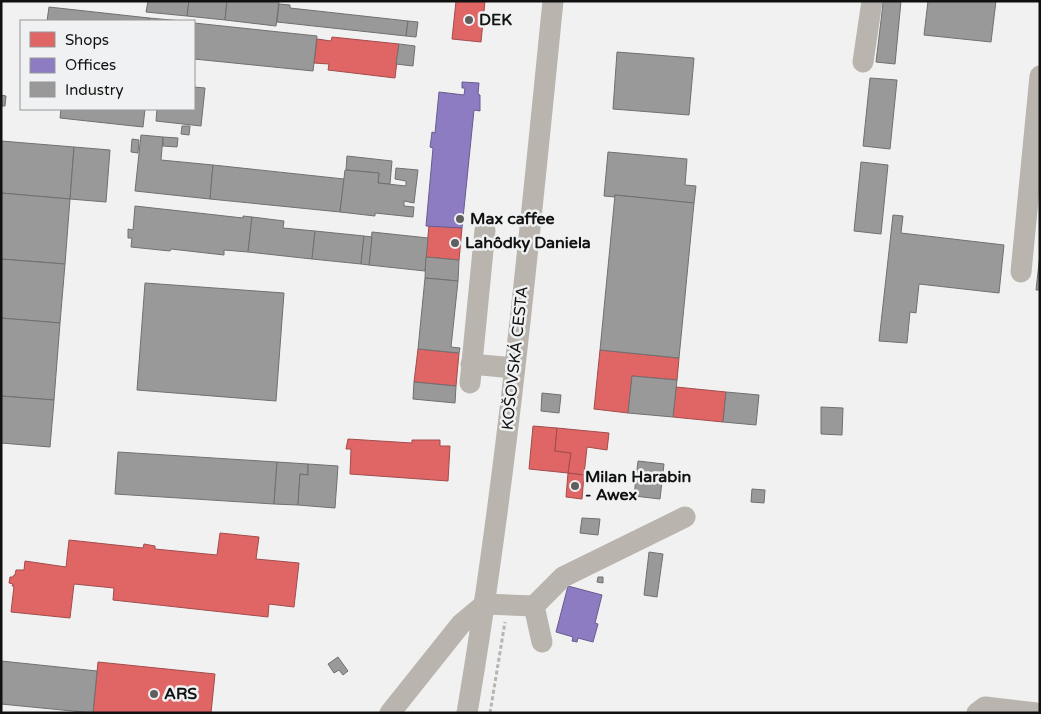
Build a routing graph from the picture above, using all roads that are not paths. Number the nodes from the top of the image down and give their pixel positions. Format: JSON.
{"nodes":[{"id":1,"x":553,"y":1,"type":"edge"},
{"id":2,"x":872,"y":1,"type":"edge"},
{"id":3,"x":863,"y":62,"type":"dead end"},
{"id":4,"x":1040,"y":76,"type":"edge"},
{"id":5,"x":485,"y":230,"type":"dead end"},
{"id":6,"x":1021,"y":272,"type":"dead end"},
{"id":7,"x":514,"y":368,"type":"junction"},
{"id":8,"x":685,"y":517,"type":"dead end"},
{"id":9,"x":485,"y":604,"type":"junction"},
{"id":10,"x":534,"y":606,"type":"junction"},
{"id":11,"x":542,"y":642,"type":"dead end"},
{"id":12,"x":390,"y":713,"type":"edge"},
{"id":13,"x":467,"y":713,"type":"edge"},
{"id":14,"x":977,"y":713,"type":"edge"},
{"id":15,"x":1036,"y":713,"type":"edge"}],
"edges":[{"from":1,"to":7,"type":"street","name":"KOŠOVSKÁ CESTA"},
{"from":2,"to":3,"type":"street"},
{"from":4,"to":6,"type":"street"},
{"from":5,"to":7,"type":"street"},
{"from":7,"to":9,"type":"street","name":"KOŠOVSKÁ CESTA"},
{"from":8,"to":10,"type":"street"},
{"from":9,"to":10,"type":"street"},
{"from":9,"to":12,"type":"street"},
{"from":9,"to":13,"type":"street","name":"KOŠOVSKÁ CESTA"},
{"from":10,"to":11,"type":"street"},
{"from":14,"to":15,"type":"street"}]}
